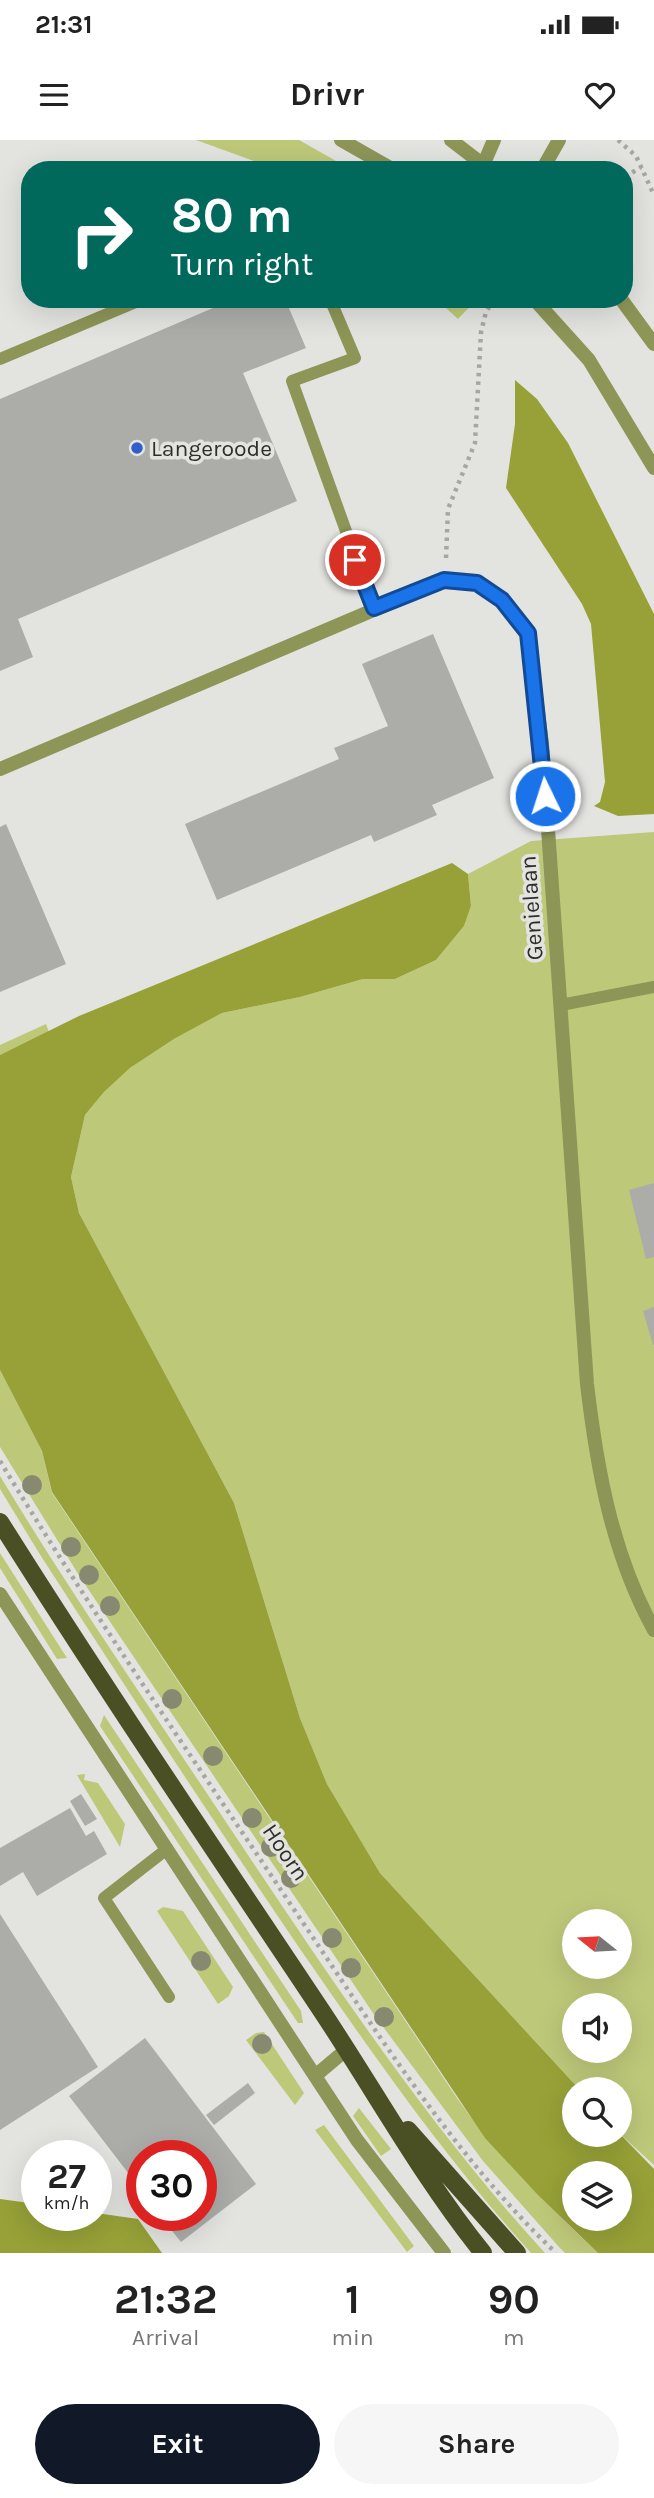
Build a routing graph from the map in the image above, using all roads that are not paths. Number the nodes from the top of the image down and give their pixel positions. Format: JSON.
{"nodes":[{"id":1,"x":341,"y":140,"type":"edge"},
{"id":2,"x":451,"y":140,"type":"edge"},
{"id":3,"x":494,"y":140,"type":"edge"},
{"id":4,"x":559,"y":140,"type":"edge"},
{"id":5,"x":378,"y":161,"type":"edge"},
{"id":6,"x":476,"y":161,"type":"edge"},
{"id":7,"x":487,"y":161,"type":"edge"},
{"id":8,"x":547,"y":161,"type":"edge"},
{"id":9,"x":122,"y":308,"type":"edge"},
{"id":10,"x":334,"y":308,"type":"edge"},
{"id":11,"x":542,"y":308,"type":"edge"},
{"id":12,"x":628,"y":308,"type":"edge"},
{"id":13,"x":654,"y":344,"type":"edge"},
{"id":14,"x":0,"y":359,"type":"edge"},
{"id":15,"x":654,"y":468,"type":"edge"},
{"id":16,"x":374,"y":608,"type":"junction"},
{"id":17,"x":0,"y":769,"type":"edge"},
{"id":18,"x":654,"y":987,"type":"edge"},
{"id":19,"x":561,"y":1005,"type":"junction"},
{"id":20,"x":0,"y":1522,"type":"edge"},
{"id":21,"x":0,"y":1594,"type":"edge"},
{"id":22,"x":654,"y":1630,"type":"edge"},
{"id":23,"x":167,"y":1849,"type":"junction"},
{"id":24,"x":169,"y":1997,"type":"dead end"},
{"id":25,"x":347,"y":2049,"type":"junction"},
{"id":26,"x":315,"y":2076,"type":"junction"},
{"id":27,"x":379,"y":2099,"type":"junction"},
{"id":28,"x":444,"y":2253,"type":"edge"},
{"id":29,"x":483,"y":2253,"type":"edge"},
{"id":30,"x":517,"y":2253,"type":"edge"}],
"edges":[{"from":1,"to":5,"type":"street"},
{"from":2,"to":6,"type":"street"},
{"from":3,"to":7,"type":"street"},
{"from":4,"to":8,"type":"street"},
{"from":9,"to":14,"type":"lane"},
{"from":10,"to":16,"type":"lane"},
{"from":11,"to":15,"type":"street"},
{"from":12,"to":13,"type":"street"},
{"from":16,"to":17,"type":"street","name":"Genielaan"},
{"from":16,"to":19,"type":"street","name":"Genielaan"},
{"from":18,"to":19,"type":"lane"},
{"from":19,"to":22,"type":"street","name":"Genielaan"},
{"from":20,"to":25,"type":"main road"},
{"from":21,"to":23,"type":"street"},
{"from":23,"to":24,"type":"lane"},
{"from":23,"to":26,"type":"street"},
{"from":25,"to":26,"type":"street"},
{"from":25,"to":27,"type":"main road"},
{"from":26,"to":28,"type":"street"},
{"from":27,"to":29,"type":"main road"},
{"from":27,"to":30,"type":"main road"}]}
